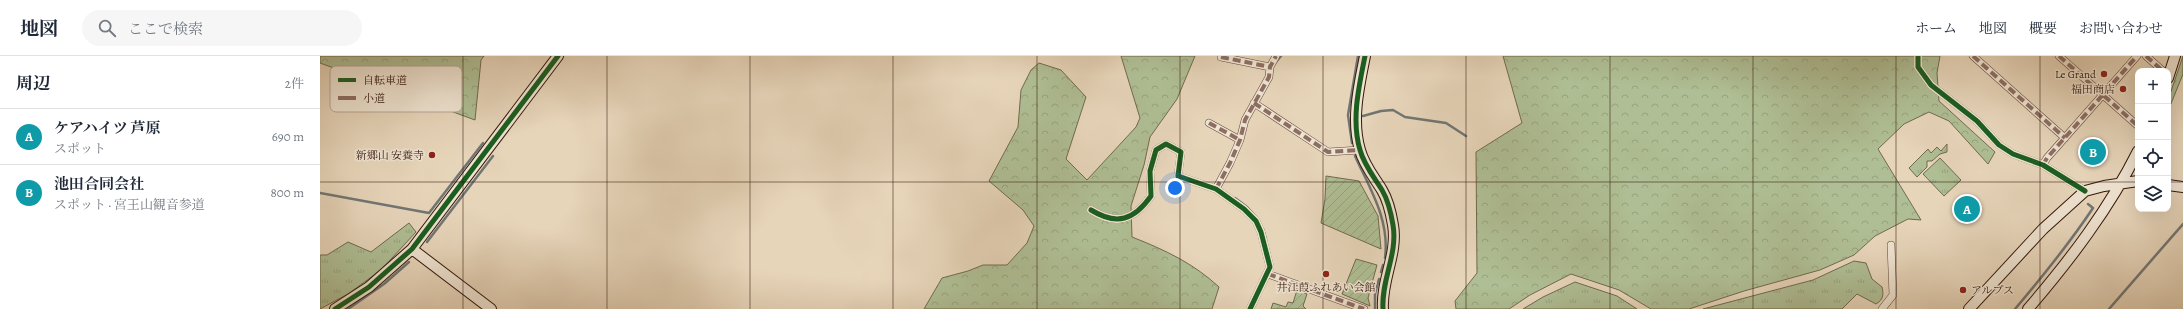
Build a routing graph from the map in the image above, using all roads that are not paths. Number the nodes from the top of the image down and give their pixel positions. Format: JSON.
{"nodes":[{"id":1,"x":558,"y":56,"type":"edge"},
{"id":2,"x":1276,"y":56,"type":"edge"},
{"id":3,"x":1365,"y":56,"type":"edge"},
{"id":4,"x":1918,"y":56,"type":"edge"},
{"id":5,"x":1973,"y":56,"type":"edge"},
{"id":6,"x":2059,"y":56,"type":"edge"},
{"id":7,"x":2137,"y":56,"type":"edge"},
{"id":8,"x":2146,"y":56,"type":"edge"},
{"id":9,"x":2175,"y":56,"type":"edge"},
{"id":10,"x":1221,"y":57,"type":"edge"},
{"id":11,"x":1270,"y":67,"type":"junction"},
{"id":12,"x":2159,"y":68,"type":"edge"},
{"id":13,"x":2170,"y":68,"type":"edge"},
{"id":14,"x":2102,"y":95,"type":"junction"},
{"id":15,"x":1254,"y":103,"type":"junction"},
{"id":16,"x":1208,"y":123,"type":"dead end"},
{"id":17,"x":2135,"y":123,"type":"edge"},
{"id":18,"x":2065,"y":138,"type":"junction"},
{"id":19,"x":1240,"y":140,"type":"junction"},
{"id":20,"x":1360,"y":150,"type":"junction"},
{"id":21,"x":2135,"y":157,"type":"edge"},
{"id":22,"x":2043,"y":165,"type":"junction"},
{"id":23,"x":2135,"y":182,"type":"edge"},
{"id":24,"x":2121,"y":185,"type":"junction"},
{"id":25,"x":2171,"y":185,"type":"edge"},
{"id":26,"x":2183,"y":187,"type":"edge"},
{"id":27,"x":1216,"y":189,"type":"junction"},
{"id":28,"x":2085,"y":191,"type":"junction"},
{"id":29,"x":1091,"y":210,"type":"dead end"},
{"id":30,"x":1891,"y":245,"type":"dead end"},
{"id":31,"x":412,"y":249,"type":"junction"},
{"id":32,"x":1268,"y":274,"type":"junction"},
{"id":33,"x":335,"y":309,"type":"edge"},
{"id":34,"x":491,"y":309,"type":"edge"},
{"id":35,"x":1250,"y":309,"type":"edge"},
{"id":36,"x":1364,"y":309,"type":"edge"},
{"id":37,"x":1383,"y":309,"type":"edge"},
{"id":38,"x":1882,"y":309,"type":"edge"},
{"id":39,"x":1969,"y":309,"type":"edge"},
{"id":40,"x":2028,"y":309,"type":"edge"}],
"edges":[{"from":1,"to":31,"type":"street"},
{"from":2,"to":11,"type":"street"},
{"from":3,"to":20,"type":"street"},
{"from":4,"to":22,"type":"street"},
{"from":5,"to":18,"type":"street"},
{"from":6,"to":14,"type":"street"},
{"from":7,"to":14,"type":"street"},
{"from":8,"to":12,"type":"street"},
{"from":9,"to":13,"type":"street"},
{"from":10,"to":11,"type":"street"},
{"from":11,"to":15,"type":"street"},
{"from":14,"to":17,"type":"street"},
{"from":14,"to":18,"type":"street"},
{"from":15,"to":19,"type":"street"},
{"from":15,"to":20,"type":"street"},
{"from":16,"to":19,"type":"street"},
{"from":18,"to":22,"type":"street"},
{"from":19,"to":27,"type":"street"},
{"from":20,"to":37,"type":"street"},
{"from":21,"to":24,"type":"street"},
{"from":22,"to":28,"type":"street"},
{"from":23,"to":24,"type":"street"},
{"from":24,"to":28,"type":"street"},
{"from":24,"to":40,"type":"street"},
{"from":25,"to":26,"type":"street"},
{"from":27,"to":29,"type":"street"},
{"from":27,"to":32,"type":"street"},
{"from":28,"to":39,"type":"street"},
{"from":30,"to":38,"type":"street"},
{"from":31,"to":33,"type":"street"},
{"from":31,"to":34,"type":"street"},
{"from":32,"to":35,"type":"street"},
{"from":32,"to":36,"type":"street"}]}
